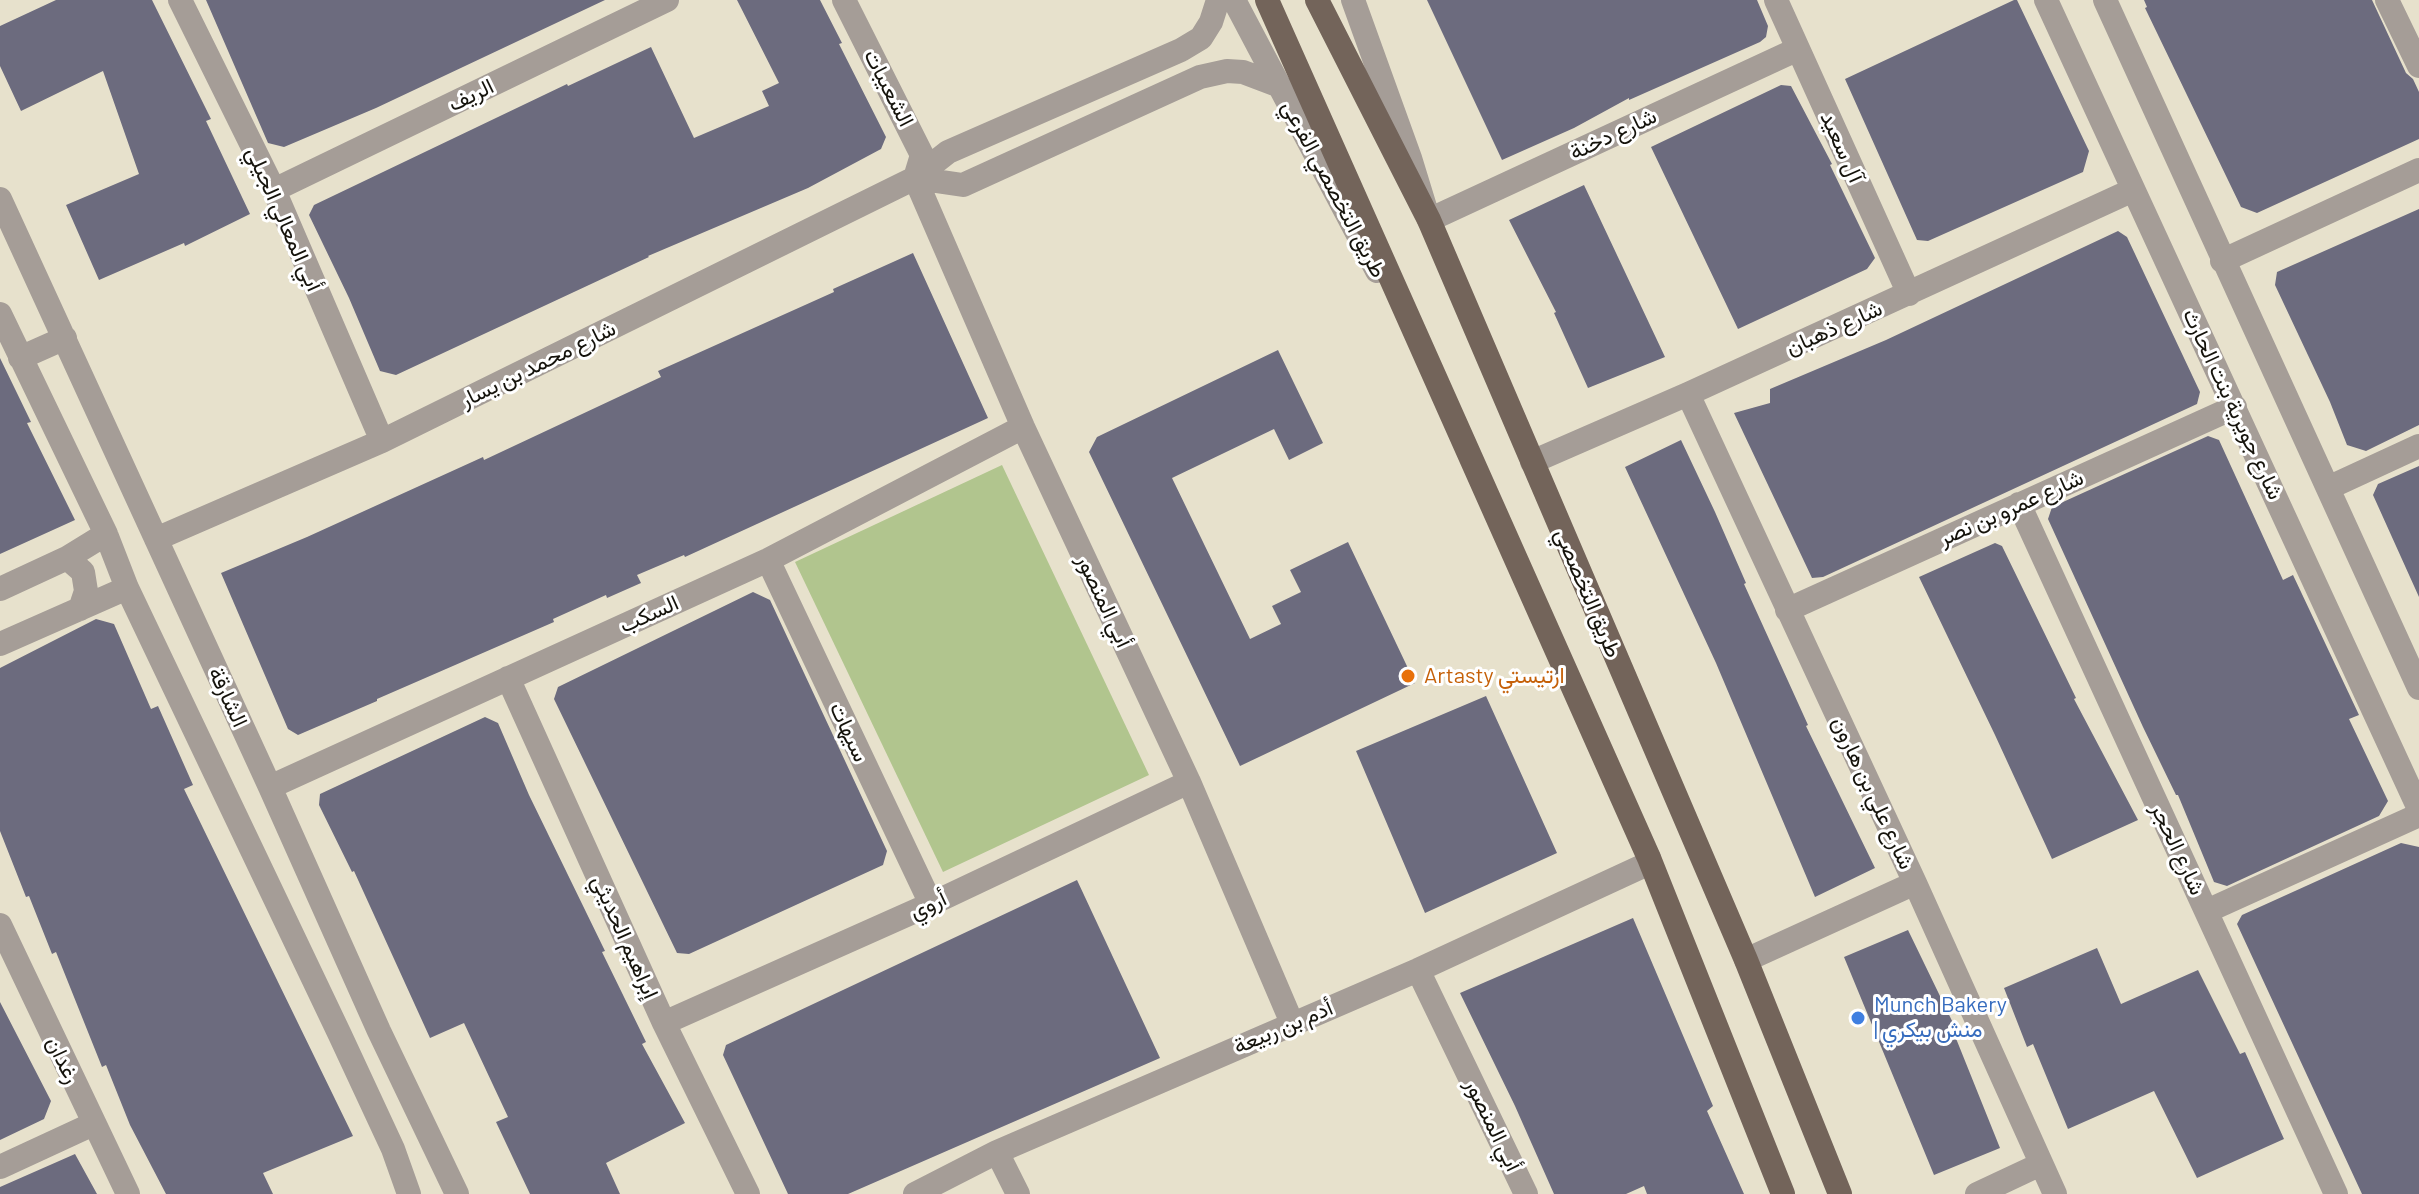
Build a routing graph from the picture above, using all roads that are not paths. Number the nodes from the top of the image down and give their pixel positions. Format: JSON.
{"nodes":[{"id":1,"x":180,"y":0,"type":"edge"},
{"id":2,"x":667,"y":0,"type":"edge"},
{"id":3,"x":844,"y":0,"type":"edge"},
{"id":4,"x":1218,"y":0,"type":"edge"},
{"id":5,"x":1234,"y":0,"type":"edge"},
{"id":6,"x":1267,"y":0,"type":"edge"},
{"id":7,"x":1317,"y":0,"type":"edge"},
{"id":8,"x":1776,"y":0,"type":"edge"},
{"id":9,"x":2046,"y":0,"type":"edge"},
{"id":10,"x":2105,"y":0,"type":"edge"},
{"id":11,"x":2387,"y":0,"type":"edge"},
{"id":12,"x":1355,"y":2,"type":"edge"},
{"id":13,"x":1798,"y":49,"type":"junction"},
{"id":14,"x":2419,"y":66,"type":"edge"},
{"id":15,"x":1280,"y":86,"type":"junction"},
{"id":16,"x":2419,"y":170,"type":"edge"},
{"id":17,"x":915,"y":178,"type":"junction"},
{"id":18,"x":274,"y":190,"type":"junction"},
{"id":19,"x":2133,"y":190,"type":"junction"},
{"id":20,"x":0,"y":199,"type":"edge"},
{"id":21,"x":1429,"y":220,"type":"junction"},
{"id":22,"x":2222,"y":261,"type":"junction"},
{"id":23,"x":1909,"y":294,"type":"junction"},
{"id":24,"x":0,"y":314,"type":"edge"},
{"id":25,"x":65,"y":338,"type":"junction"},
{"id":26,"x":20,"y":358,"type":"junction"},
{"id":27,"x":1435,"y":377,"type":"junction"},
{"id":28,"x":1688,"y":394,"type":"junction"},
{"id":29,"x":2235,"y":407,"type":"junction"},
{"id":30,"x":1023,"y":427,"type":"junction"},
{"id":31,"x":382,"y":441,"type":"junction"},
{"id":32,"x":2419,"y":446,"type":"edge"},
{"id":33,"x":1532,"y":462,"type":"junction"},
{"id":34,"x":2328,"y":488,"type":"junction"},
{"id":35,"x":2019,"y":504,"type":"junction"},
{"id":36,"x":106,"y":534,"type":"junction"},
{"id":37,"x":156,"y":539,"type":"junction"},
{"id":38,"x":67,"y":558,"type":"junction"},
{"id":39,"x":768,"y":560,"type":"junction"},
{"id":40,"x":127,"y":588,"type":"junction"},
{"id":41,"x":0,"y":589,"type":"edge"},
{"id":42,"x":80,"y":609,"type":"junction"},
{"id":43,"x":1787,"y":610,"type":"junction"},
{"id":44,"x":0,"y":644,"type":"edge"},
{"id":45,"x":508,"y":678,"type":"junction"},
{"id":46,"x":2419,"y":688,"type":"edge"},
{"id":47,"x":1189,"y":782,"type":"junction"},
{"id":48,"x":270,"y":787,"type":"junction"},
{"id":49,"x":2419,"y":812,"type":"edge"},
{"id":50,"x":1649,"y":858,"type":"junction"},
{"id":51,"x":1915,"y":883,"type":"junction"},
{"id":52,"x":931,"y":904,"type":"junction"},
{"id":53,"x":2207,"y":911,"type":"junction"},
{"id":54,"x":0,"y":925,"type":"edge"},
{"id":55,"x":1746,"y":960,"type":"junction"},
{"id":56,"x":1418,"y":970,"type":"junction"},
{"id":57,"x":664,"y":1023,"type":"junction"},
{"id":58,"x":1292,"y":1023,"type":"junction"},
{"id":59,"x":379,"y":1031,"type":"junction"},
{"id":60,"x":344,"y":1047,"type":"junction"},
{"id":61,"x":93,"y":1124,"type":"junction"},
{"id":62,"x":997,"y":1152,"type":"junction"},
{"id":63,"x":2041,"y":1164,"type":"junction"},
{"id":64,"x":0,"y":1167,"type":"edge"},
{"id":65,"x":128,"y":1194,"type":"edge"},
{"id":66,"x":409,"y":1194,"type":"edge"},
{"id":67,"x":457,"y":1194,"type":"edge"},
{"id":68,"x":748,"y":1194,"type":"edge"},
{"id":69,"x":915,"y":1194,"type":"edge"},
{"id":70,"x":1018,"y":1194,"type":"edge"},
{"id":71,"x":1526,"y":1194,"type":"edge"},
{"id":72,"x":1783,"y":1194,"type":"edge"},
{"id":73,"x":1840,"y":1194,"type":"edge"},
{"id":74,"x":1977,"y":1194,"type":"edge"},
{"id":75,"x":2055,"y":1194,"type":"edge"},
{"id":76,"x":2336,"y":1194,"type":"edge"}],
"edges":[{"from":1,"to":18,"type":"street","name":"أبي المعالي الجيلي"},
{"from":2,"to":18,"type":"street","name":"الريف"},
{"from":3,"to":17,"type":"street","name":"الشعيبات"},
{"from":4,"to":17,"type":"street","name":"شارع محمد بن يسار"},
{"from":5,"to":15,"type":"street","name":"طريق التخصصي الفرعي"},
{"from":6,"to":27,"type":"main road"},
{"from":7,"to":21,"type":"main road","name":"طريق التخصصي"},
{"from":8,"to":13,"type":"street","name":"آل سعيد"},
{"from":9,"to":19,"type":"street","name":"شارع جويرية بنت الحارث"},
{"from":10,"to":22,"type":"street"},
{"from":11,"to":14,"type":"street"},
{"from":12,"to":21,"type":"street"},
{"from":13,"to":21,"type":"street","name":"شارع دخنة"},
{"from":13,"to":23,"type":"street","name":"آل سعيد"},
{"from":15,"to":17,"type":"street"},
{"from":15,"to":27,"type":"street","name":"طريق التخصصي الفرعي"},
{"from":16,"to":22,"type":"street"},
{"from":17,"to":30,"type":"street","name":"أبي المنصور"},
{"from":17,"to":31,"type":"street","name":"شارع محمد بن يسار"},
{"from":18,"to":31,"type":"street","name":"أبي المعالي الجيلي"},
{"from":19,"to":23,"type":"street","name":"شارع ذهبان"},
{"from":19,"to":29,"type":"street","name":"شارع جويرية بنت الحارث"},
{"from":20,"to":25,"type":"street","name":"الشارقة"},
{"from":21,"to":33,"type":"main road","name":"طريق التخصصي"},
{"from":22,"to":34,"type":"street"},
{"from":23,"to":28,"type":"street","name":"شارع ذهبان"},
{"from":24,"to":26,"type":"street","name":"الشارقة"},
{"from":25,"to":26,"type":"street"},
{"from":25,"to":37,"type":"street","name":"الشارقة"},
{"from":26,"to":36,"type":"street","name":"الشارقة"},
{"from":27,"to":50,"type":"main road"},
{"from":28,"to":33,"type":"street","name":"شارع ذهبان"},
{"from":28,"to":43,"type":"street","name":"شارع علي بن هارون"},
{"from":29,"to":35,"type":"street","name":"شارع عمرو بن نصر"},
{"from":29,"to":49,"type":"street","name":"شارع جويرية بنت الحارث"},
{"from":30,"to":39,"type":"street","name":"السكب"},
{"from":30,"to":47,"type":"street","name":"أبي المنصور"},
{"from":31,"to":37,"type":"street","name":"شارع محمد بن يسار"},
{"from":32,"to":34,"type":"street"},
{"from":33,"to":55,"type":"main road","name":"طريق التخصصي"},
{"from":34,"to":46,"type":"street"},
{"from":35,"to":43,"type":"street","name":"شارع عمرو بن نصر"},
{"from":35,"to":53,"type":"street","name":"شارع الحجر"},
{"from":36,"to":38,"type":"street"},
{"from":36,"to":40,"type":"street","name":"الشارقة"},
{"from":37,"to":48,"type":"street","name":"الشارقة"},
{"from":38,"to":41,"type":"street"},
{"from":38,"to":42,"type":"street"},
{"from":39,"to":45,"type":"street","name":"السكب"},
{"from":39,"to":52,"type":"street","name":"سيهات"},
{"from":40,"to":42,"type":"street"},
{"from":40,"to":60,"type":"street","name":"الشارقة"},
{"from":42,"to":44,"type":"street"},
{"from":43,"to":51,"type":"street","name":"شارع علي بن هارون"},
{"from":45,"to":48,"type":"street","name":"السكب"},
{"from":45,"to":57,"type":"street","name":"إبراهيم الحديثي"},
{"from":47,"to":52,"type":"street","name":"أروي"},
{"from":47,"to":58,"type":"street","name":"أبي المنصور"},
{"from":48,"to":59,"type":"street","name":"الشارقة"},
{"from":49,"to":53,"type":"street"},
{"from":50,"to":56,"type":"street","name":"أدم بن ربيعة"},
{"from":50,"to":72,"type":"main road"},
{"from":51,"to":55,"type":"street"},
{"from":51,"to":63,"type":"street","name":"شارع علي بن هارون"},
{"from":52,"to":57,"type":"street","name":"أروي"},
{"from":53,"to":76,"type":"street","name":"شارع الحجر"},
{"from":54,"to":61,"type":"street","name":"رغدان"},
{"from":55,"to":73,"type":"main road","name":"طريق التخصصي"},
{"from":56,"to":58,"type":"street","name":"أدم بن ربيعة"},
{"from":56,"to":71,"type":"street","name":"أبي المنصور"},
{"from":57,"to":68,"type":"street","name":"إبراهيم الحديثي"},
{"from":58,"to":62,"type":"street","name":"أدم بن ربيعة"},
{"from":59,"to":60,"type":"street"},
{"from":59,"to":67,"type":"street","name":"الشارقة"},
{"from":60,"to":66,"type":"street","name":"الشارقة"},
{"from":61,"to":64,"type":"street"},
{"from":61,"to":65,"type":"street","name":"رغدان"},
{"from":62,"to":69,"type":"street","name":"أدم بن ربيعة"},
{"from":62,"to":70,"type":"street"},
{"from":63,"to":74,"type":"street"},
{"from":63,"to":75,"type":"street","name":"شارع علي بن هارون"}]}
